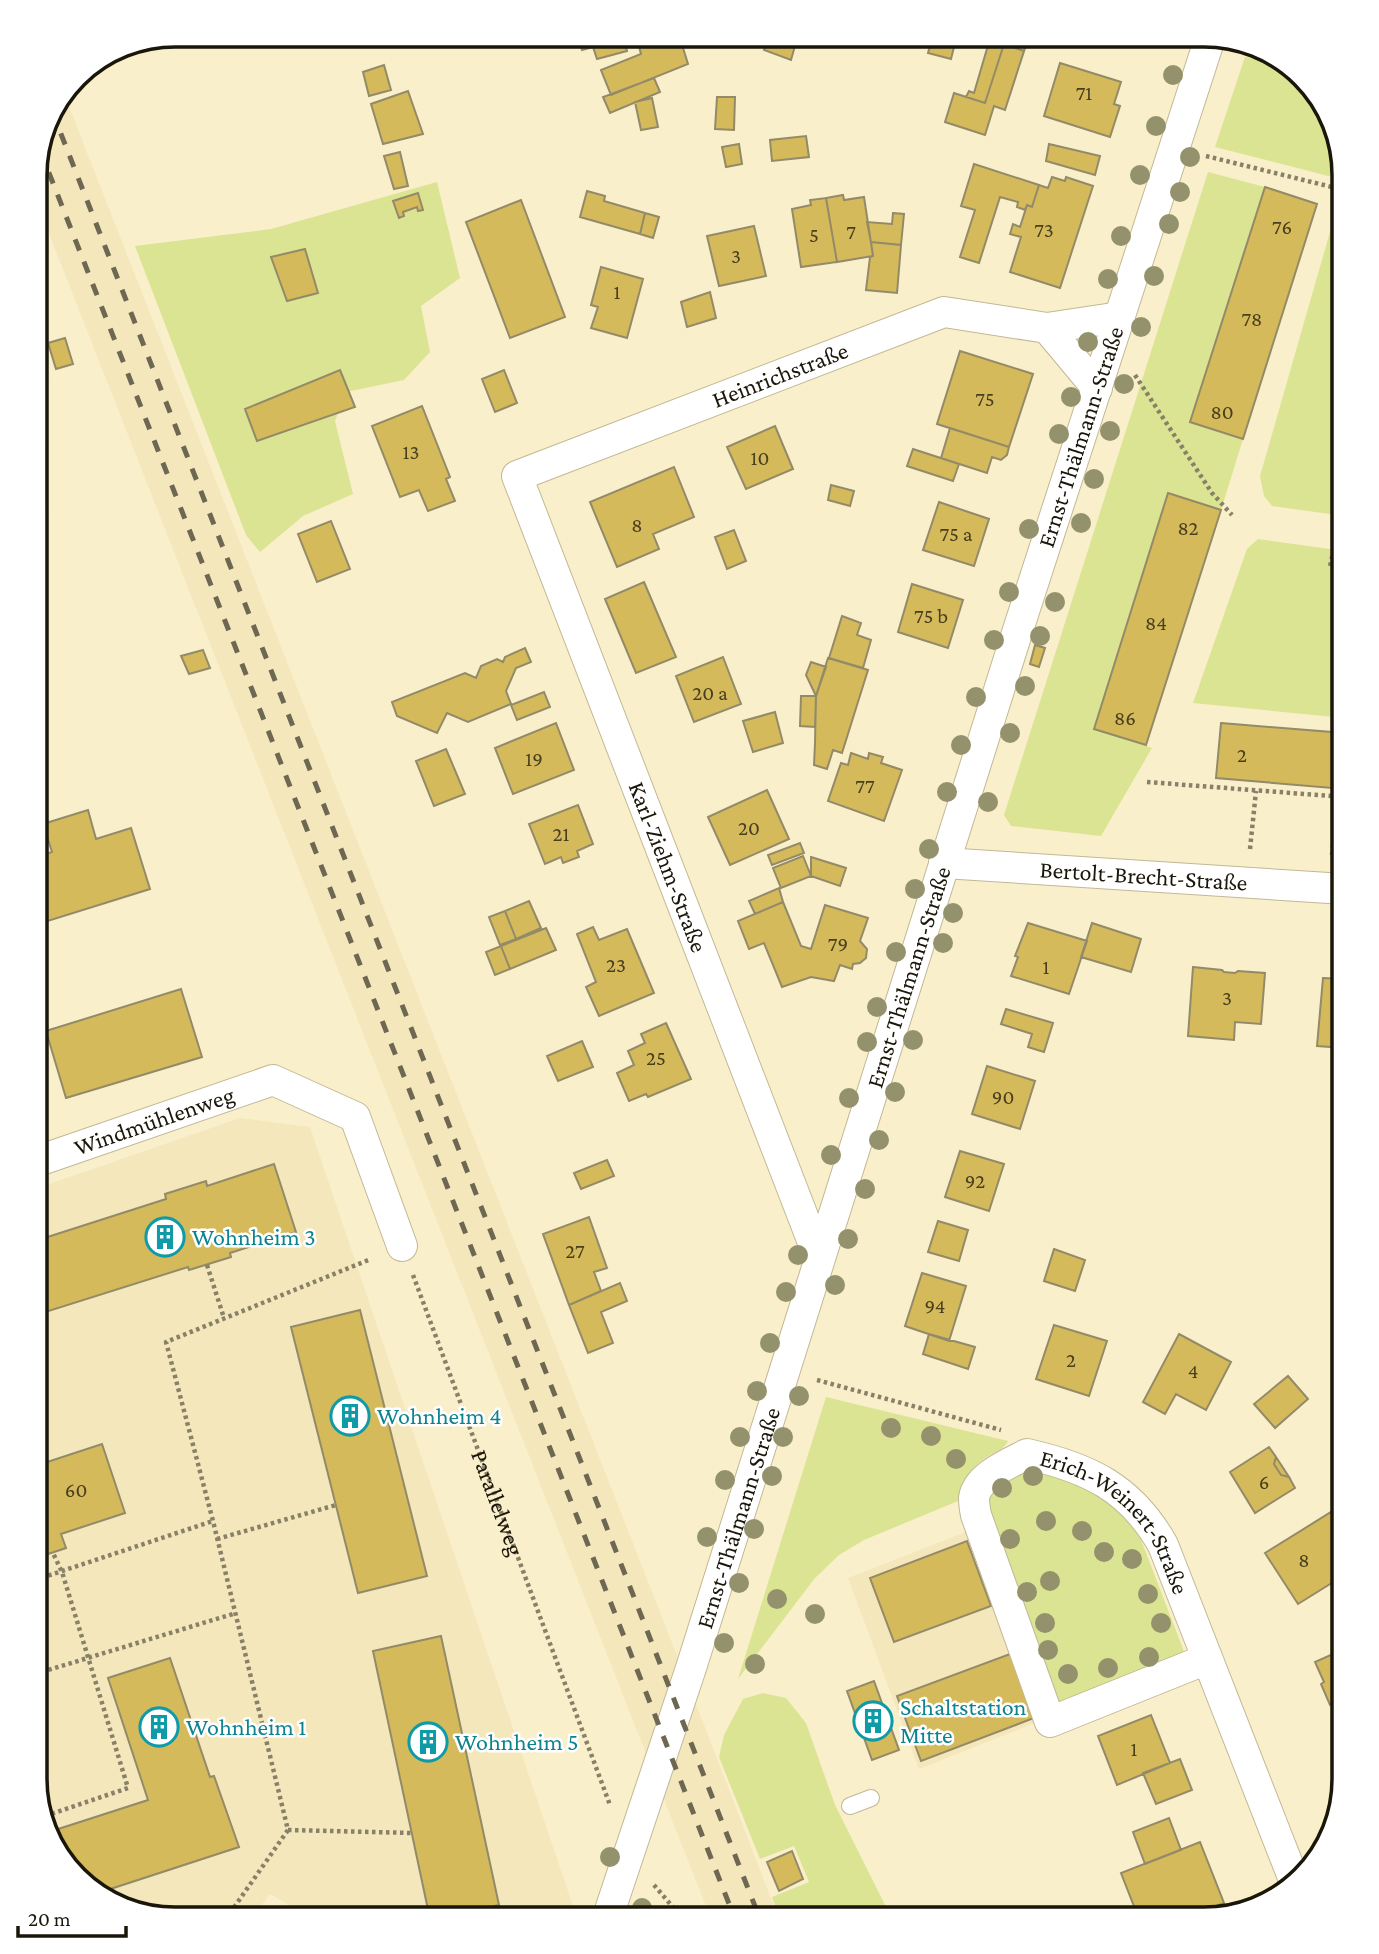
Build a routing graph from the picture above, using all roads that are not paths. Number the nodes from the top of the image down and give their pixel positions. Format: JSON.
{"nodes":[{"id":1,"x":1208,"y":48,"type":"edge"},
{"id":2,"x":1047,"y":328,"type":"junction"},
{"id":3,"x":1116,"y":328,"type":"junction"},
{"id":4,"x":1097,"y":388,"type":"junction"},
{"id":5,"x":517,"y":475,"type":"joint"},
{"id":6,"x":944,"y":863,"type":"junction"},
{"id":7,"x":1332,"y":888,"type":"edge"},
{"id":8,"x":47,"y":1158,"type":"edge"},
{"id":9,"x":402,"y":1246,"type":"road end"},
{"id":10,"x":819,"y":1258,"type":"junction"},
{"id":11,"x":1207,"y":1659,"type":"junction"},
{"id":12,"x":871,"y":1798,"type":"dead end"},
{"id":13,"x":850,"y":1806,"type":"dead end"},
{"id":14,"x":1291,"y":1872,"type":"edge"},
{"id":15,"x":611,"y":1906,"type":"edge"}],
"edges":[{"from":1,"to":3,"type":"street","name":"Ernst-Thälmann-Straße"},
{"from":2,"to":3,"type":"street","name":"Heinrichstraße"},
{"from":2,"to":4,"type":"street"},
{"from":2,"to":5,"type":"street","name":"Heinrichstraße"},
{"from":3,"to":4,"type":"street","name":"Ernst-Thälmann-Straße"},
{"from":4,"to":6,"type":"street","name":"Ernst-Thälmann-Straße"},
{"from":5,"to":10,"type":"street","name":"Karl-Ziehm-Straße"},
{"from":6,"to":7,"type":"street","name":"Bertolt-Brecht-Straße"},
{"from":6,"to":10,"type":"street","name":"Ernst-Thälmann-Straße"},
{"from":8,"to":9,"type":"street","name":"Windmühlenweg"},
{"from":10,"to":15,"type":"street","name":"Ernst-Thälmann-Straße"},
{"from":11,"to":11,"type":"street","name":"Erich-Weinert-Straße"},
{"from":11,"to":14,"type":"street","name":"Erich-Weinert-Straße"},
{"from":12,"to":13,"type":"lane"}]}
